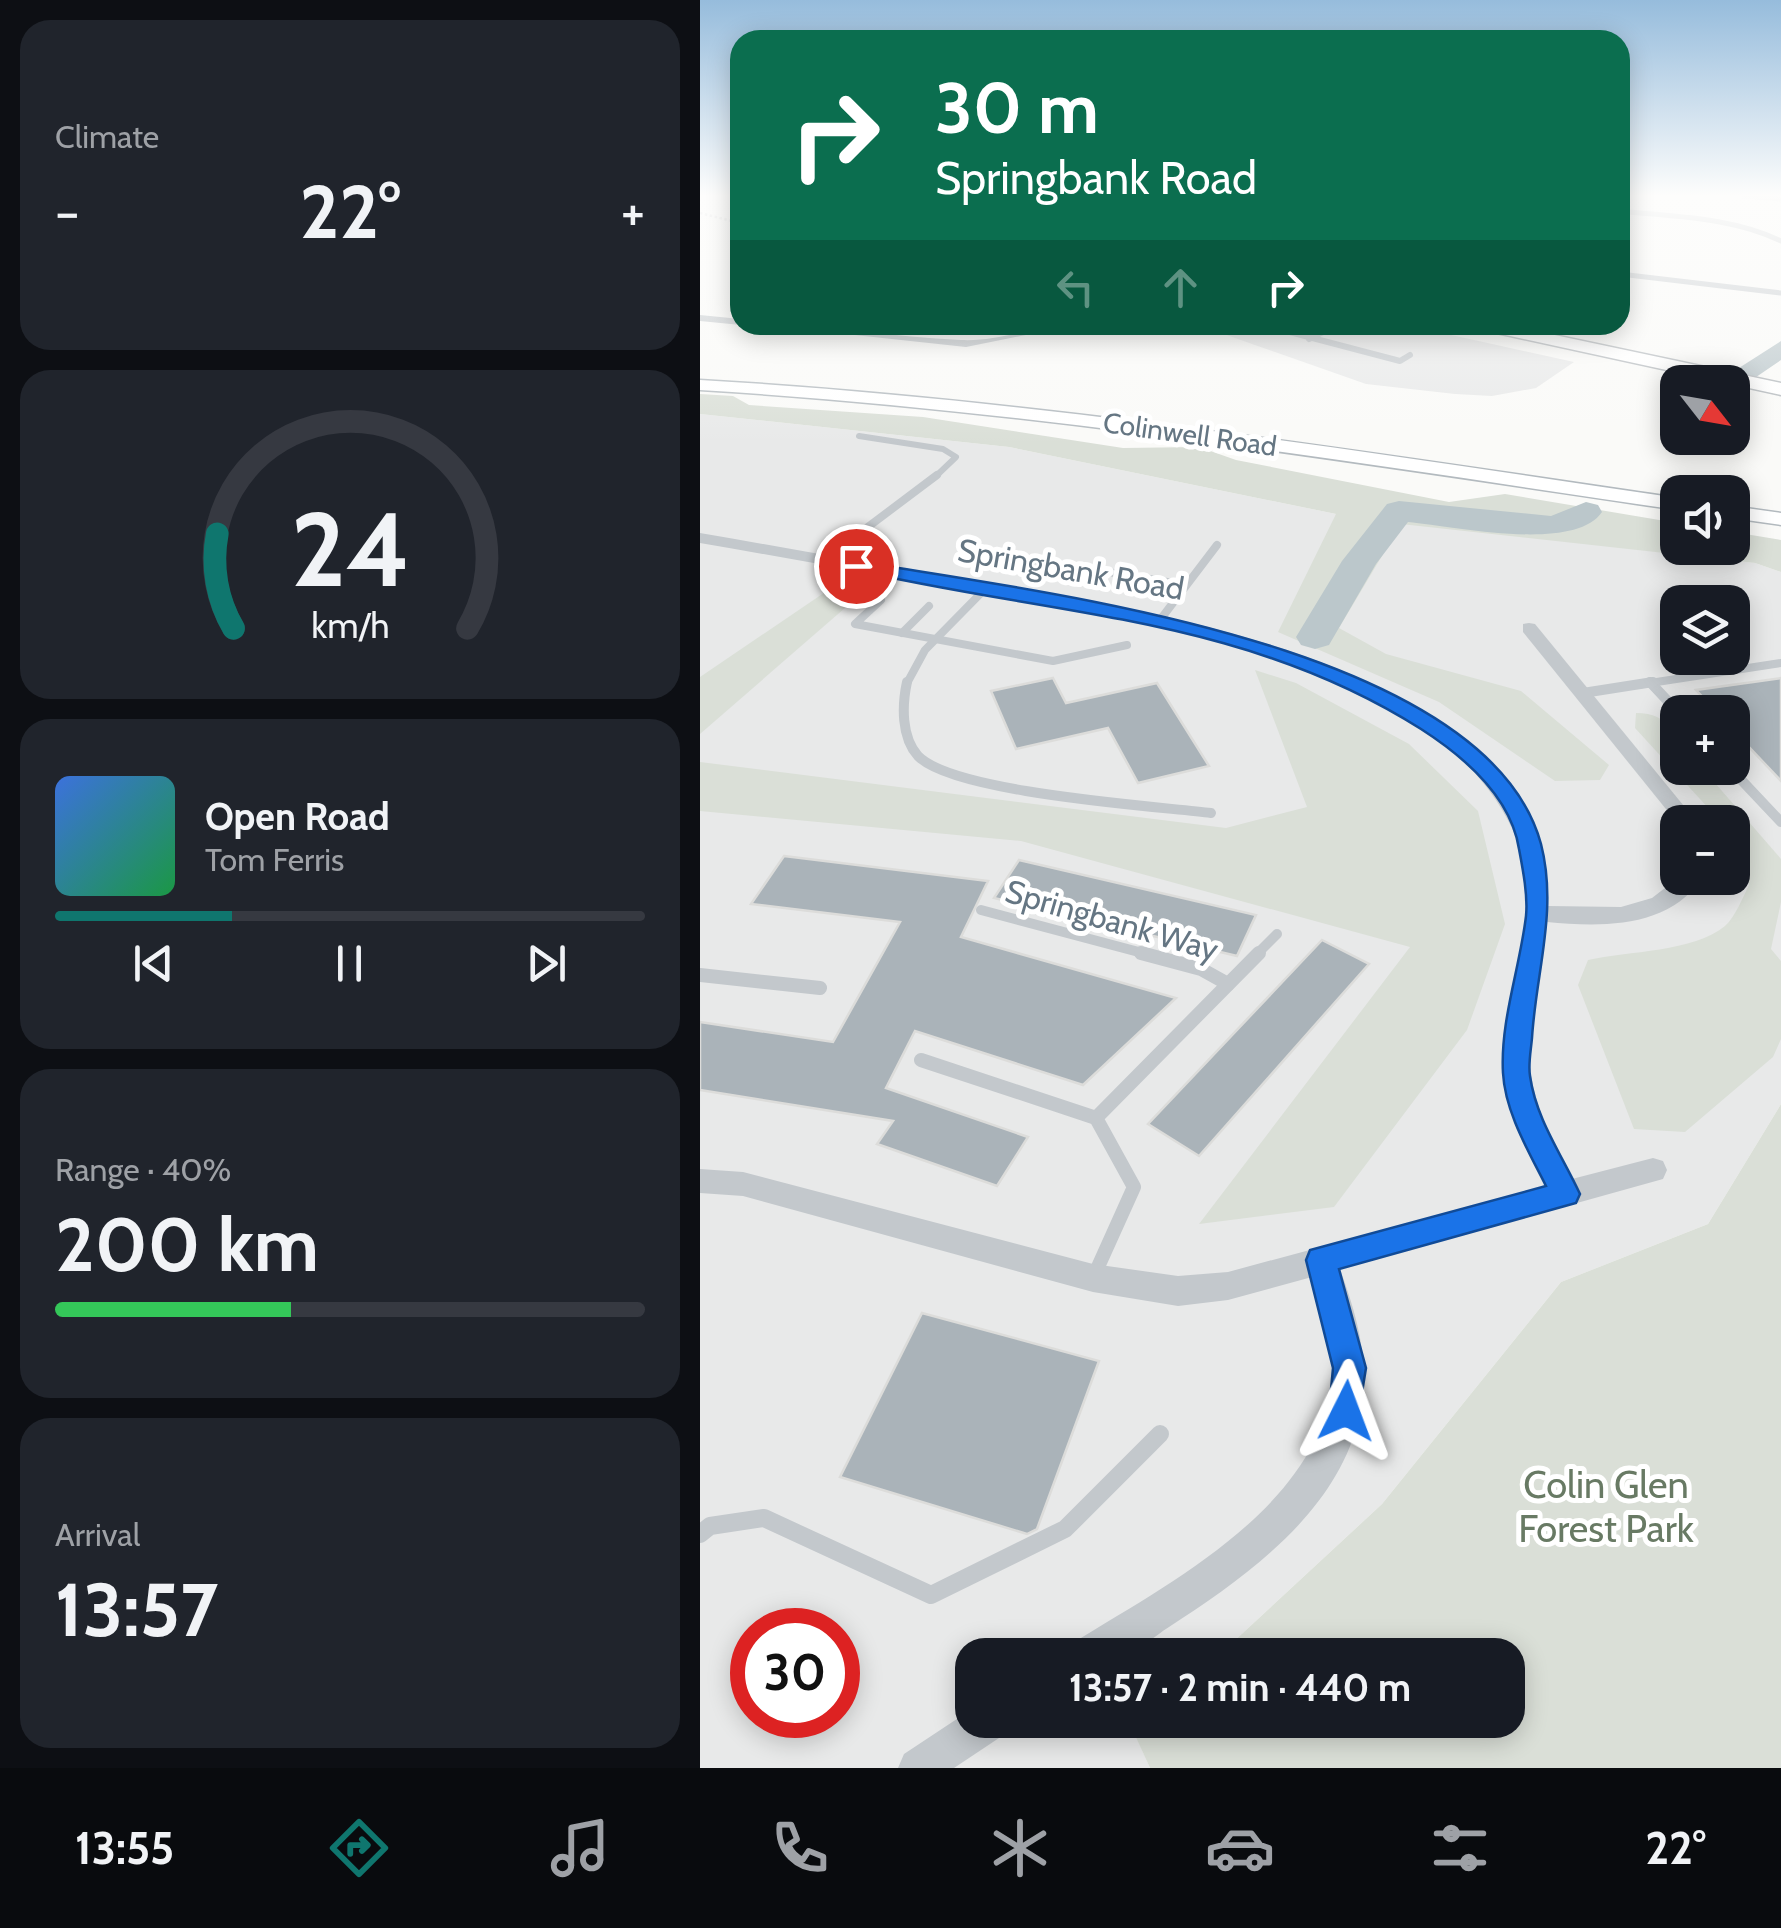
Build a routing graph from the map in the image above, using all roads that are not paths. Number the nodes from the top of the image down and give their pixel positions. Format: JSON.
{"nodes":[{"id":1,"x":1658,"y":279,"type":"edge"},
{"id":2,"x":1781,"y":293,"type":"edge"},
{"id":3,"x":700,"y":318,"type":"edge"},
{"id":4,"x":730,"y":321,"type":"edge"},
{"id":5,"x":872,"y":335,"type":"edge"},
{"id":6,"x":1015,"y":335,"type":"edge"},
{"id":7,"x":1296,"y":335,"type":"edge"},
{"id":8,"x":1317,"y":335,"type":"edge"},
{"id":9,"x":1529,"y":335,"type":"edge"},
{"id":10,"x":1309,"y":339,"type":"junction"},
{"id":11,"x":1410,"y":356,"type":"dead end"},
{"id":12,"x":700,"y":385,"type":"edge"},
{"id":13,"x":1781,"y":389,"type":"edge"},
{"id":14,"x":859,"y":436,"type":"dead end"},
{"id":15,"x":1660,"y":501,"type":"edge"},
{"id":16,"x":1750,"y":515,"type":"edge"},
{"id":17,"x":1781,"y":519,"type":"edge"},
{"id":18,"x":700,"y":538,"type":"edge"},
{"id":19,"x":1216,"y":545,"type":"dead end"},
{"id":20,"x":997,"y":553,"type":"dead end"},
{"id":21,"x":824,"y":560,"type":"junction"},
{"id":22,"x":1186,"y":585,"type":"junction"},
{"id":23,"x":986,"y":588,"type":"junction"},
{"id":24,"x":881,"y":600,"type":"dead end"},
{"id":25,"x":930,"y":606,"type":"dead end"},
{"id":26,"x":1160,"y":620,"type":"junction"},
{"id":27,"x":1529,"y":628,"type":"dead end"},
{"id":28,"x":902,"y":633,"type":"junction"},
{"id":29,"x":937,"y":640,"type":"junction"},
{"id":30,"x":1127,"y":644,"type":"dead end"},
{"id":31,"x":1781,"y":663,"type":"edge"},
{"id":32,"x":1650,"y":682,"type":"junction"},
{"id":33,"x":1583,"y":694,"type":"junction"},
{"id":34,"x":1662,"y":695,"type":"edge"},
{"id":35,"x":1746,"y":785,"type":"edge"},
{"id":36,"x":1674,"y":805,"type":"edge"},
{"id":37,"x":1212,"y":812,"type":"dead end"},
{"id":38,"x":1781,"y":822,"type":"edge"},
{"id":39,"x":1674,"y":895,"type":"edge"},
{"id":40,"x":981,"y":910,"type":"dead end"},
{"id":41,"x":1538,"y":913,"type":"junction"},
{"id":42,"x":1277,"y":934,"type":"dead end"},
{"id":43,"x":700,"y":975,"type":"edge"},
{"id":44,"x":1228,"y":984,"type":"junction"},
{"id":45,"x":820,"y":988,"type":"dead end"},
{"id":46,"x":921,"y":1060,"type":"dead end"},
{"id":47,"x":1096,"y":1118,"type":"junction"},
{"id":48,"x":1653,"y":1170,"type":"dead end"},
{"id":49,"x":700,"y":1181,"type":"edge"},
{"id":50,"x":1565,"y":1194,"type":"junction"},
{"id":51,"x":1321,"y":1260,"type":"junction"},
{"id":52,"x":1093,"y":1278,"type":"junction"},
{"id":53,"x":1160,"y":1434,"type":"dead end"},
{"id":54,"x":700,"y":1534,"type":"edge"},
{"id":55,"x":1116,"y":1638,"type":"edge"},
{"id":56,"x":964,"y":1738,"type":"edge"},
{"id":57,"x":918,"y":1768,"type":"edge"}],
"edges":[{"from":1,"to":2,"type":"lane"},
{"from":3,"to":4,"type":"street"},
{"from":5,"to":6,"type":"street"},
{"from":7,"to":10,"type":"lane"},
{"from":8,"to":10,"type":"lane"},
{"from":9,"to":13,"type":"main road"},
{"from":10,"to":11,"type":"lane"},
{"from":12,"to":15,"type":"street","name":"Colinwell Road"},
{"from":14,"to":21,"type":"lane"},
{"from":16,"to":17,"type":"street"},
{"from":18,"to":21,"type":"street","name":"Springbank Road"},
{"from":19,"to":22,"type":"lane"},
{"from":20,"to":22,"type":"lane"},
{"from":21,"to":23,"type":"street","name":"Springbank Road"},
{"from":22,"to":26,"type":"lane"},
{"from":23,"to":26,"type":"street","name":"Springbank Road"},
{"from":23,"to":29,"type":"lane"},
{"from":24,"to":28,"type":"lane"},
{"from":25,"to":28,"type":"lane"},
{"from":26,"to":41,"type":"street","name":"Springbank Road"},
{"from":27,"to":33,"type":"street"},
{"from":28,"to":29,"type":"lane"},
{"from":29,"to":30,"type":"lane"},
{"from":29,"to":37,"type":"lane"},
{"from":31,"to":32,"type":"lane"},
{"from":32,"to":33,"type":"lane"},
{"from":32,"to":34,"type":"lane"},
{"from":33,"to":36,"type":"street"},
{"from":35,"to":38,"type":"lane"},
{"from":39,"to":41,"type":"street"},
{"from":40,"to":44,"type":"lane","name":"Springbank Way"},
{"from":41,"to":50,"type":"street","name":"Springbank Road"},
{"from":42,"to":44,"type":"lane","name":"Springbank Way"},
{"from":43,"to":45,"type":"lane"},
{"from":44,"to":47,"type":"lane","name":"Springbank Way"},
{"from":46,"to":47,"type":"lane"},
{"from":47,"to":52,"type":"lane"},
{"from":48,"to":50,"type":"street"},
{"from":49,"to":52,"type":"street"},
{"from":50,"to":51,"type":"street"},
{"from":51,"to":52,"type":"street"},
{"from":51,"to":55,"type":"street"},
{"from":53,"to":54,"type":"lane"},
{"from":56,"to":57,"type":"street"}]}
